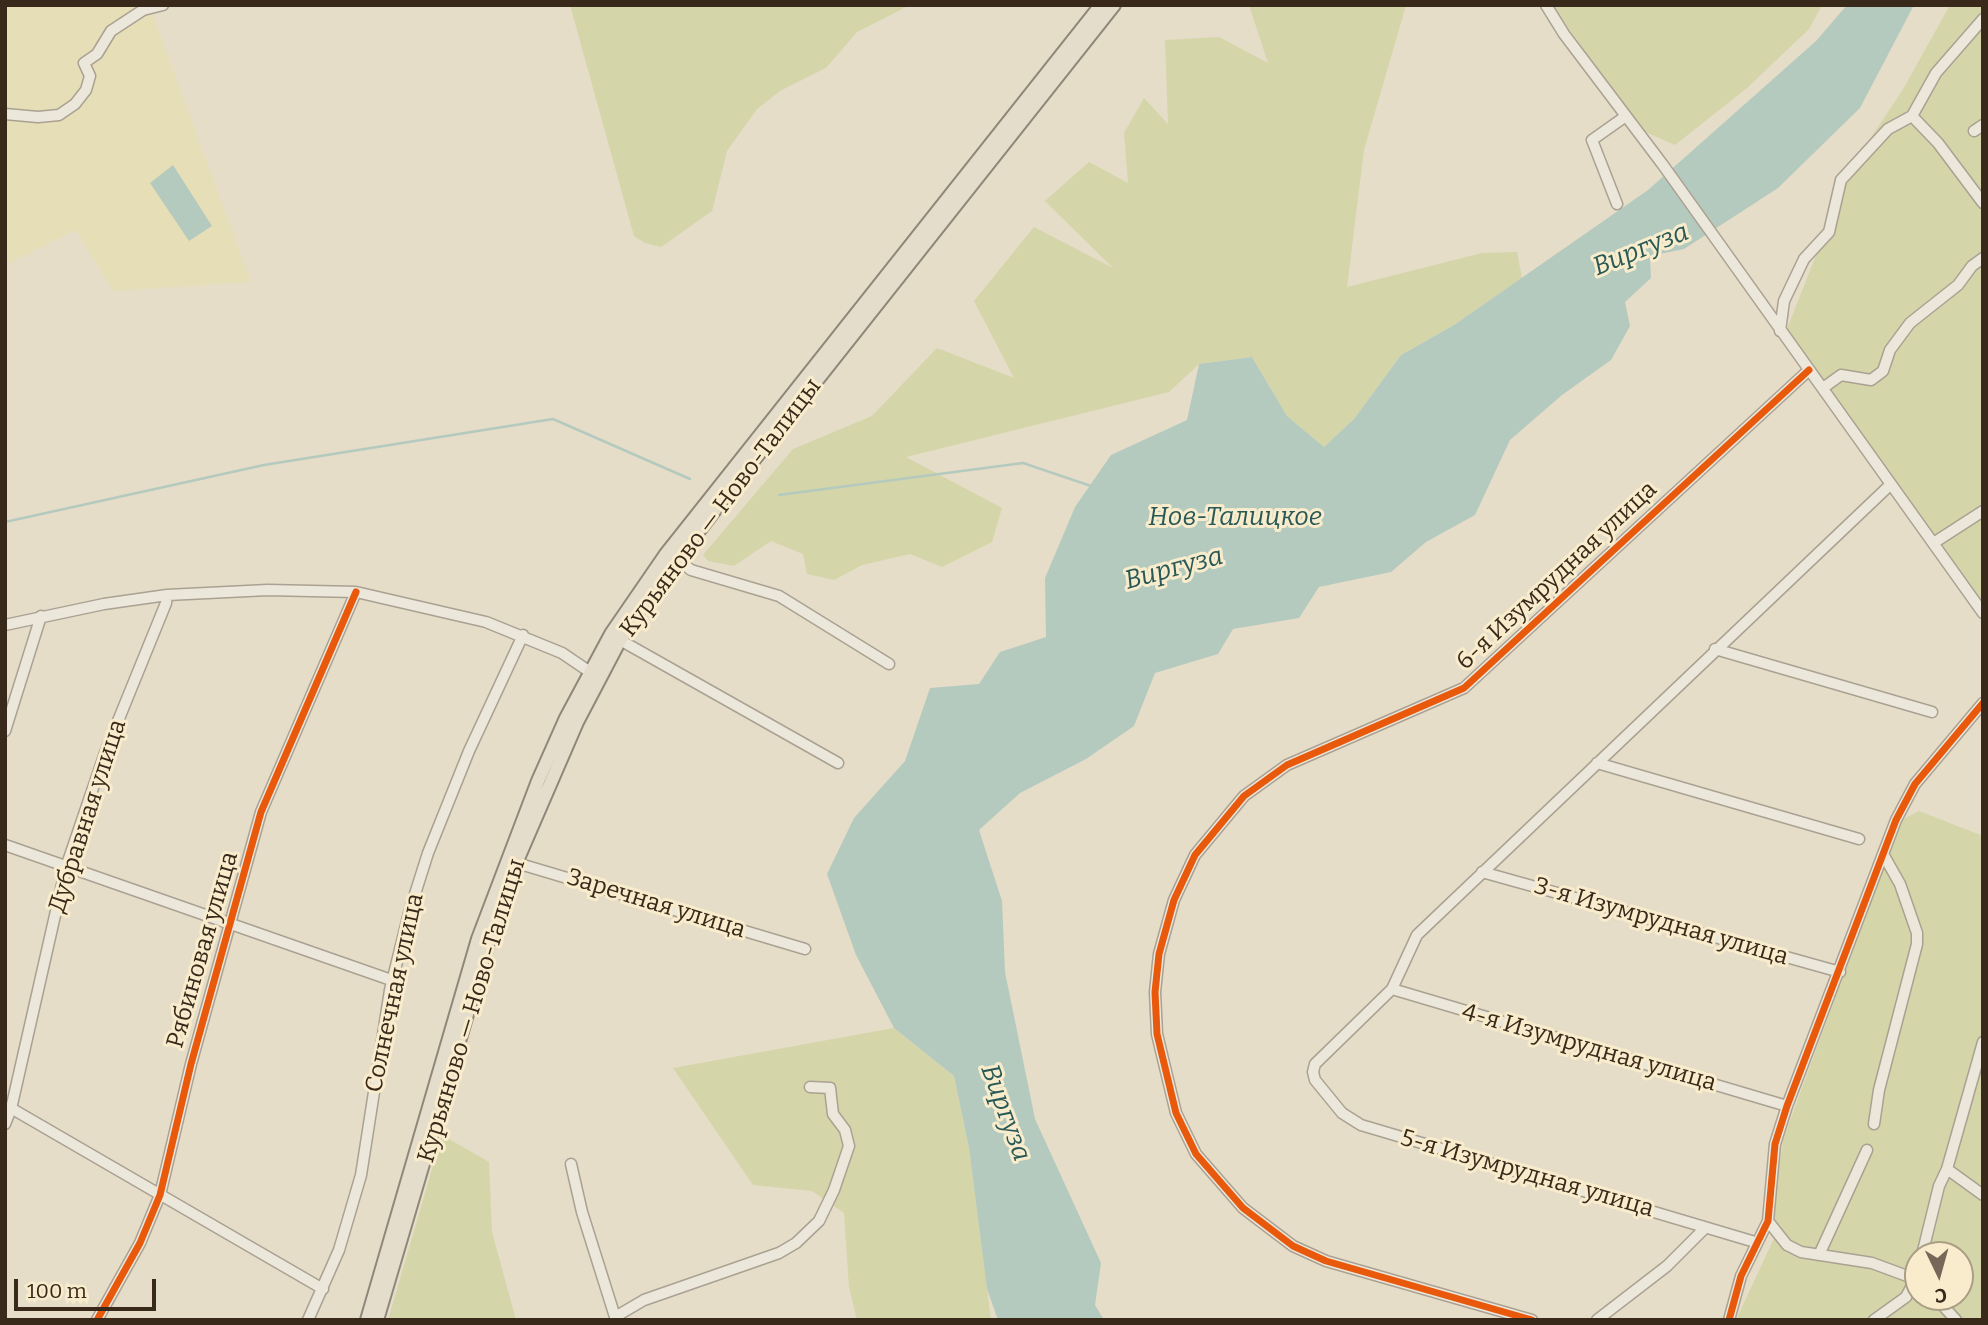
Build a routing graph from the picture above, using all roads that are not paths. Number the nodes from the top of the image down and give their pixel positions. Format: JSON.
{"nodes":[{"id":1,"x":163,"y":5,"type":"edge"},
{"id":2,"x":1101,"y":5,"type":"edge"},
{"id":3,"x":1114,"y":5,"type":"edge"},
{"id":4,"x":1546,"y":5,"type":"edge"},
{"id":5,"x":1983,"y":19,"type":"edge"},
{"id":6,"x":5,"y":114,"type":"edge"},
{"id":7,"x":1626,"y":116,"type":"junction"},
{"id":8,"x":1912,"y":116,"type":"junction"},
{"id":9,"x":1983,"y":203,"type":"edge"},
{"id":10,"x":1617,"y":204,"type":"dead end"},
{"id":11,"x":1983,"y":258,"type":"edge"},
{"id":12,"x":1780,"y":331,"type":"junction"},
{"id":13,"x":1809,"y":370,"type":"junction"},
{"id":14,"x":1823,"y":388,"type":"junction"},
{"id":15,"x":1890,"y":485,"type":"junction"},
{"id":16,"x":1983,"y":511,"type":"edge"},
{"id":17,"x":1935,"y":542,"type":"junction"},
{"id":18,"x":677,"y":559,"type":"junction"},
{"id":19,"x":356,"y":592,"type":"junction"},
{"id":20,"x":167,"y":595,"type":"junction"},
{"id":21,"x":1983,"y":614,"type":"edge"},
{"id":22,"x":41,"y":616,"type":"junction"},
{"id":23,"x":5,"y":625,"type":"edge"},
{"id":24,"x":523,"y":635,"type":"junction"},
{"id":25,"x":620,"y":640,"type":"junction"},
{"id":26,"x":1715,"y":649,"type":"junction"},
{"id":27,"x":889,"y":664,"type":"dead end"},
{"id":28,"x":590,"y":672,"type":"junction"},
{"id":29,"x":1983,"y":703,"type":"edge"},
{"id":30,"x":1932,"y":712,"type":"dead end"},
{"id":31,"x":5,"y":732,"type":"edge"},
{"id":32,"x":1597,"y":762,"type":"junction"},
{"id":33,"x":838,"y":763,"type":"dead end"},
{"id":34,"x":1859,"y":839,"type":"dead end"},
{"id":35,"x":5,"y":845,"type":"edge"},
{"id":36,"x":1883,"y":854,"type":"junction"},
{"id":37,"x":511,"y":861,"type":"junction"},
{"id":38,"x":66,"y":867,"type":"junction"},
{"id":39,"x":1482,"y":872,"type":"junction"},
{"id":40,"x":230,"y":922,"type":"junction"},
{"id":41,"x":805,"y":949,"type":"dead end"},
{"id":42,"x":1839,"y":972,"type":"junction"},
{"id":43,"x":394,"y":981,"type":"junction"},
{"id":44,"x":1392,"y":989,"type":"junction"},
{"id":45,"x":1983,"y":1042,"type":"edge"},
{"id":46,"x":810,"y":1087,"type":"dead end"},
{"id":47,"x":1787,"y":1106,"type":"junction"},
{"id":48,"x":8,"y":1107,"type":"edge"},
{"id":49,"x":5,"y":1124,"type":"edge"},
{"id":50,"x":1874,"y":1124,"type":"dead end"},
{"id":51,"x":1867,"y":1150,"type":"dead end"},
{"id":52,"x":571,"y":1164,"type":"dead end"},
{"id":53,"x":1947,"y":1169,"type":"junction"},
{"id":54,"x":160,"y":1195,"type":"junction"},
{"id":55,"x":1983,"y":1195,"type":"edge"},
{"id":56,"x":1768,"y":1221,"type":"junction"},
{"id":57,"x":1704,"y":1229,"type":"junction"},
{"id":58,"x":1926,"y":1241,"type":"edge"},
{"id":59,"x":1755,"y":1242,"type":"junction"},
{"id":60,"x":1819,"y":1255,"type":"junction"},
{"id":61,"x":1904,"y":1273,"type":"edge"},
{"id":62,"x":323,"y":1289,"type":"junction"},
{"id":63,"x":1904,"y":1298,"type":"edge"},
{"id":64,"x":616,"y":1318,"type":"edge"},
{"id":65,"x":97,"y":1320,"type":"edge"},
{"id":66,"x":308,"y":1320,"type":"edge"},
{"id":67,"x":367,"y":1320,"type":"edge"},
{"id":68,"x":377,"y":1320,"type":"edge"},
{"id":69,"x":1532,"y":1320,"type":"edge"},
{"id":70,"x":1597,"y":1320,"type":"edge"},
{"id":71,"x":1729,"y":1320,"type":"edge"},
{"id":72,"x":1874,"y":1320,"type":"edge"}],
"edges":[{"from":1,"to":6,"type":"street"},
{"from":2,"to":28,"type":"main road","name":"Курьяново — Ново-Талицы"},
{"from":3,"to":18,"type":"main road","name":"Курьяново — Ново-Талицы"},
{"from":4,"to":7,"type":"street"},
{"from":5,"to":8,"type":"street"},
{"from":7,"to":10,"type":"street"},
{"from":7,"to":12,"type":"street"},
{"from":8,"to":9,"type":"street"},
{"from":8,"to":12,"type":"street"},
{"from":11,"to":14,"type":"street"},
{"from":12,"to":13,"type":"street"},
{"from":13,"to":14,"type":"street"},
{"from":13,"to":69,"type":"street","name":"6-я Изумрудная улица"},
{"from":14,"to":15,"type":"street"},
{"from":15,"to":17,"type":"street"},
{"from":15,"to":26,"type":"street"},
{"from":16,"to":17,"type":"street"},
{"from":17,"to":21,"type":"street"},
{"from":18,"to":25,"type":"main road","name":"Курьяново — Ново-Талицы"},
{"from":18,"to":27,"type":"street"},
{"from":19,"to":20,"type":"street"},
{"from":19,"to":24,"type":"street"},
{"from":19,"to":40,"type":"street","name":"Рябиновая улица"},
{"from":20,"to":22,"type":"street"},
{"from":20,"to":38,"type":"street","name":"Дубравная улица"},
{"from":22,"to":23,"type":"street"},
{"from":22,"to":31,"type":"street"},
{"from":24,"to":28,"type":"street"},
{"from":24,"to":43,"type":"street","name":"Солнечная улица"},
{"from":25,"to":33,"type":"street"},
{"from":25,"to":37,"type":"main road","name":"Курьяново — Ново-Талицы"},
{"from":26,"to":30,"type":"street"},
{"from":26,"to":32,"type":"street"},
{"from":28,"to":37,"type":"main road","name":"Курьяново — Ново-Талицы"},
{"from":29,"to":36,"type":"street"},
{"from":32,"to":34,"type":"street"},
{"from":32,"to":39,"type":"street"},
{"from":35,"to":38,"type":"street"},
{"from":36,"to":42,"type":"street"},
{"from":36,"to":50,"type":"street"},
{"from":37,"to":41,"type":"street","name":"Заречная улица"},
{"from":37,"to":67,"type":"main road","name":"Курьяново — Ново-Талицы"},
{"from":37,"to":68,"type":"main road","name":"Курьяново — Ново-Талицы"},
{"from":38,"to":40,"type":"street"},
{"from":38,"to":48,"type":"street","name":"Дубравная улица"},
{"from":39,"to":42,"type":"street","name":"3-я Изумрудная улица"},
{"from":39,"to":44,"type":"street"},
{"from":40,"to":43,"type":"street"},
{"from":40,"to":54,"type":"street","name":"Рябиновая улица"},
{"from":42,"to":47,"type":"street"},
{"from":43,"to":62,"type":"street","name":"Солнечная улица"},
{"from":44,"to":47,"type":"street","name":"4-я Изумрудная улица"},
{"from":44,"to":57,"type":"street","name":"5-я Изумрудная улица"},
{"from":45,"to":53,"type":"street"},
{"from":46,"to":64,"type":"street"},
{"from":47,"to":56,"type":"street"},
{"from":48,"to":49,"type":"street","name":"Дубравная улица"},
{"from":48,"to":54,"type":"street"},
{"from":51,"to":60,"type":"street"},
{"from":52,"to":64,"type":"street"},
{"from":53,"to":55,"type":"street"},
{"from":53,"to":58,"type":"street"},
{"from":54,"to":62,"type":"street"},
{"from":54,"to":65,"type":"street","name":"Рябиновая улица"},
{"from":56,"to":59,"type":"street"},
{"from":56,"to":60,"type":"street"},
{"from":57,"to":59,"type":"street","name":"5-я Изумрудная улица"},
{"from":57,"to":70,"type":"street"},
{"from":59,"to":71,"type":"street"},
{"from":60,"to":61,"type":"street"},
{"from":62,"to":66,"type":"street","name":"Солнечная улица"},
{"from":63,"to":72,"type":"street"}]}
